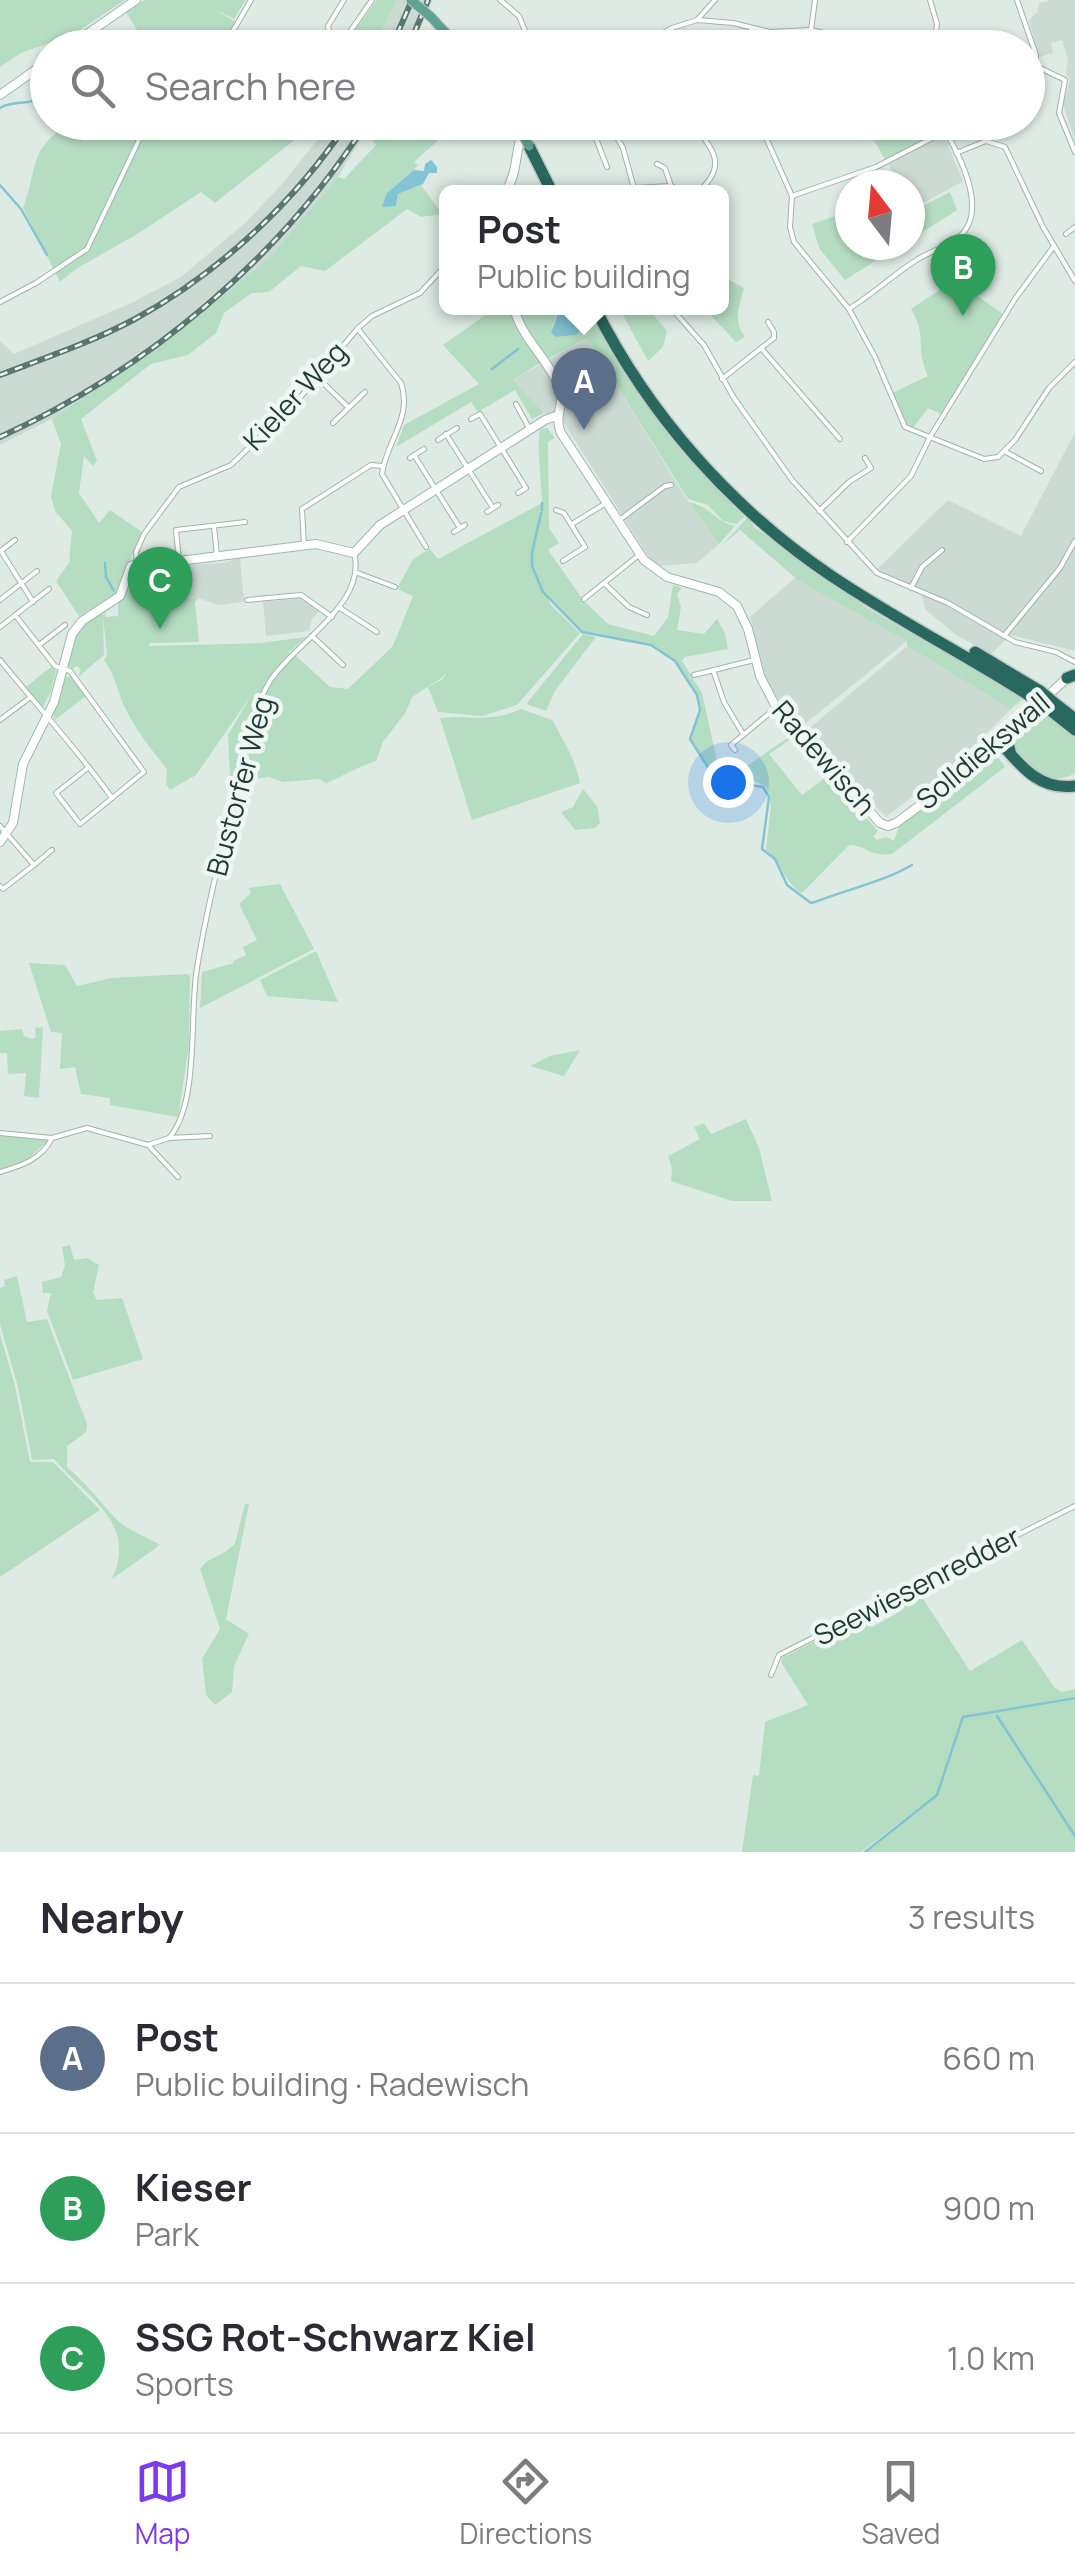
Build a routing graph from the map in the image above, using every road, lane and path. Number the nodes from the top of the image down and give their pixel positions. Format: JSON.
{"nodes":[{"id":1,"x":136,"y":0,"type":"edge"},
{"id":2,"x":251,"y":0,"type":"edge"},
{"id":3,"x":344,"y":0,"type":"edge"},
{"id":4,"x":372,"y":0,"type":"edge"},
{"id":5,"x":411,"y":0,"type":"edge"},
{"id":6,"x":500,"y":0,"type":"edge"},
{"id":7,"x":715,"y":0,"type":"edge"},
{"id":8,"x":815,"y":0,"type":"edge"},
{"id":9,"x":930,"y":0,"type":"edge"},
{"id":10,"x":1017,"y":0,"type":"edge"},
{"id":11,"x":697,"y":20,"type":"junction"},
{"id":12,"x":751,"y":29,"type":"joint"},
{"id":13,"x":93,"y":30,"type":"edge"},
{"id":14,"x":234,"y":30,"type":"edge"},
{"id":15,"x":329,"y":30,"type":"edge"},
{"id":16,"x":352,"y":30,"type":"edge"},
{"id":17,"x":443,"y":30,"type":"edge"},
{"id":18,"x":525,"y":30,"type":"edge"},
{"id":19,"x":668,"y":30,"type":"edge"},
{"id":20,"x":759,"y":30,"type":"edge"},
{"id":21,"x":811,"y":30,"type":"edge"},
{"id":22,"x":936,"y":30,"type":"edge"},
{"id":23,"x":1027,"y":30,"type":"edge"},
{"id":24,"x":1045,"y":70,"type":"edge"},
{"id":25,"x":30,"y":74,"type":"edge"},
{"id":26,"x":0,"y":95,"type":"edge"},
{"id":27,"x":138,"y":140,"type":"edge"},
{"id":28,"x":521,"y":140,"type":"edge"},
{"id":29,"x":523,"y":140,"type":"edge"},
{"id":30,"x":525,"y":140,"type":"edge"},
{"id":31,"x":597,"y":140,"type":"edge"},
{"id":32,"x":619,"y":140,"type":"edge"},
{"id":33,"x":707,"y":140,"type":"edge"},
{"id":34,"x":766,"y":140,"type":"edge"},
{"id":35,"x":928,"y":140,"type":"edge"},
{"id":36,"x":950,"y":140,"type":"edge"},
{"id":37,"x":524,"y":143,"type":"junction"},
{"id":38,"x":1075,"y":152,"type":"edge"},
{"id":39,"x":956,"y":154,"type":"junction"},
{"id":40,"x":657,"y":164,"type":"dead end"},
{"id":41,"x":607,"y":166,"type":"dead end"},
{"id":42,"x":509,"y":185,"type":"edge"},
{"id":43,"x":541,"y":185,"type":"edge"},
{"id":44,"x":548,"y":185,"type":"edge"},
{"id":45,"x":634,"y":185,"type":"edge"},
{"id":46,"x":670,"y":185,"type":"edge"},
{"id":47,"x":705,"y":185,"type":"edge"},
{"id":48,"x":792,"y":196,"type":"junction"},
{"id":49,"x":1075,"y":228,"type":"edge"},
{"id":50,"x":1066,"y":234,"type":"dead end"},
{"id":51,"x":1054,"y":246,"type":"junction"},
{"id":52,"x":439,"y":273,"type":"edge"},
{"id":53,"x":1075,"y":281,"type":"edge"},
{"id":54,"x":0,"y":302,"type":"edge"},
{"id":55,"x":848,"y":309,"type":"junction"},
{"id":56,"x":519,"y":315,"type":"edge"},
{"id":57,"x":600,"y":315,"type":"edge"},
{"id":58,"x":607,"y":315,"type":"edge"},
{"id":59,"x":677,"y":315,"type":"edge"},
{"id":60,"x":768,"y":322,"type":"dead end"},
{"id":61,"x":358,"y":328,"type":"junction"},
{"id":62,"x":761,"y":348,"type":"junction"},
{"id":63,"x":1075,"y":362,"type":"edge"},
{"id":64,"x":318,"y":377,"type":"junction"},
{"id":65,"x":722,"y":379,"type":"junction"},
{"id":66,"x":365,"y":392,"type":"dead end"},
{"id":67,"x":516,"y":404,"type":"dead end"},
{"id":68,"x":348,"y":408,"type":"junction"},
{"id":69,"x":471,"y":419,"type":"dead end"},
{"id":70,"x":556,"y":419,"type":"junction"},
{"id":71,"x":333,"y":423,"type":"dead end"},
{"id":72,"x":457,"y":428,"type":"dead end"},
{"id":73,"x":530,"y":430,"type":"junction"},
{"id":74,"x":446,"y":434,"type":"junction"},
{"id":75,"x":930,"y":437,"type":"junction"},
{"id":76,"x":840,"y":439,"type":"dead end"},
{"id":77,"x":438,"y":440,"type":"dead end"},
{"id":78,"x":501,"y":448,"type":"junction"},
{"id":79,"x":424,"y":449,"type":"dead end"},
{"id":80,"x":1006,"y":452,"type":"junction"},
{"id":81,"x":865,"y":458,"type":"dead end"},
{"id":82,"x":383,"y":466,"type":"junction"},
{"id":83,"x":468,"y":468,"type":"junction"},
{"id":84,"x":1041,"y":471,"type":"dead end"},
{"id":85,"x":671,"y":486,"type":"dead end"},
{"id":86,"x":435,"y":489,"type":"junction"},
{"id":87,"x":518,"y":492,"type":"dead end"},
{"id":88,"x":606,"y":502,"type":"junction"},
{"id":89,"x":493,"y":508,"type":"dead end"},
{"id":90,"x":402,"y":510,"type":"junction"},
{"id":91,"x":556,"y":510,"type":"dead end"},
{"id":92,"x":819,"y":511,"type":"junction"},
{"id":93,"x":618,"y":521,"type":"junction"},
{"id":94,"x":245,"y":522,"type":"dead end"},
{"id":95,"x":572,"y":524,"type":"junction"},
{"id":96,"x":214,"y":526,"type":"junction"},
{"id":97,"x":460,"y":528,"type":"dead end"},
{"id":98,"x":14,"y":540,"type":"dead end"},
{"id":99,"x":847,"y":542,"type":"junction"},
{"id":100,"x":1075,"y":542,"type":"edge"},
{"id":101,"x":304,"y":546,"type":"junction"},
{"id":102,"x":426,"y":547,"type":"dead end"},
{"id":103,"x":942,"y":550,"type":"dead end"},
{"id":104,"x":0,"y":551,"type":"edge"},
{"id":105,"x":354,"y":553,"type":"junction"},
{"id":106,"x":639,"y":555,"type":"junction"},
{"id":107,"x":217,"y":556,"type":"junction"},
{"id":108,"x":178,"y":560,"type":"junction"},
{"id":109,"x":137,"y":562,"type":"junction"},
{"id":110,"x":563,"y":562,"type":"dead end"},
{"id":111,"x":37,"y":571,"type":"dead end"},
{"id":112,"x":355,"y":572,"type":"junction"},
{"id":113,"x":604,"y":583,"type":"junction"},
{"id":114,"x":20,"y":584,"type":"junction"},
{"id":115,"x":395,"y":587,"type":"dead end"},
{"id":116,"x":911,"y":588,"type":"junction"},
{"id":117,"x":49,"y":589,"type":"dead end"},
{"id":118,"x":584,"y":599,"type":"dead end"},
{"id":119,"x":0,"y":600,"type":"edge"},
{"id":120,"x":247,"y":600,"type":"dead end"},
{"id":121,"x":32,"y":602,"type":"junction"},
{"id":122,"x":340,"y":608,"type":"junction"},
{"id":123,"x":15,"y":615,"type":"junction"},
{"id":124,"x":647,"y":615,"type":"dead end"},
{"id":125,"x":332,"y":617,"type":"junction"},
{"id":126,"x":65,"y":625,"type":"dead end"},
{"id":127,"x":0,"y":627,"type":"edge"},
{"id":128,"x":377,"y":632,"type":"dead end"},
{"id":129,"x":312,"y":636,"type":"junction"},
{"id":130,"x":1004,"y":636,"type":"junction"},
{"id":131,"x":39,"y":645,"type":"junction"},
{"id":132,"x":0,"y":660,"type":"edge"},
{"id":133,"x":754,"y":660,"type":"junction"},
{"id":134,"x":1075,"y":662,"type":"edge"},
{"id":135,"x":343,"y":665,"type":"dead end"},
{"id":136,"x":7,"y":668,"type":"junction"},
{"id":137,"x":64,"y":670,"type":"junction"},
{"id":138,"x":713,"y":670,"type":"junction"},
{"id":139,"x":0,"y":674,"type":"edge"},
{"id":140,"x":1072,"y":674,"type":"edge"},
{"id":141,"x":694,"y":675,"type":"dead end"},
{"id":142,"x":1036,"y":694,"type":"junction"},
{"id":143,"x":29,"y":698,"type":"junction"},
{"id":144,"x":777,"y":707,"type":"junction"},
{"id":145,"x":48,"y":717,"type":"junction"},
{"id":146,"x":0,"y":720,"type":"edge"},
{"id":147,"x":1073,"y":726,"type":"edge"},
{"id":148,"x":1013,"y":728,"type":"junction"},
{"id":149,"x":742,"y":734,"type":"junction"},
{"id":150,"x":999,"y":741,"type":"junction"},
{"id":151,"x":735,"y":750,"type":"dead end"},
{"id":152,"x":1012,"y":755,"type":"junction"},
{"id":153,"x":89,"y":767,"type":"junction"},
{"id":154,"x":1075,"y":778,"type":"edge"},
{"id":155,"x":1048,"y":784,"type":"junction"},
{"id":156,"x":1075,"y":786,"type":"edge"},
{"id":157,"x":112,"y":798,"type":"junction"},
{"id":158,"x":888,"y":826,"type":"joint"},
{"id":159,"x":3,"y":830,"type":"edge"},
{"id":160,"x":0,"y":842,"type":"edge"},
{"id":161,"x":52,"y":850,"type":"dead end"},
{"id":162,"x":34,"y":864,"type":"junction"},
{"id":163,"x":1,"y":889,"type":"edge"},
{"id":164,"x":0,"y":1134,"type":"edge"},
{"id":165,"x":210,"y":1136,"type":"dead end"},
{"id":166,"x":52,"y":1138,"type":"junction"},
{"id":167,"x":169,"y":1138,"type":"junction"},
{"id":168,"x":148,"y":1145,"type":"junction"},
{"id":169,"x":0,"y":1172,"type":"edge"},
{"id":170,"x":178,"y":1177,"type":"dead end"},
{"id":171,"x":1075,"y":1506,"type":"edge"},
{"id":172,"x":771,"y":1674,"type":"dead end"}],
"edges":[{"from":1,"to":13,"type":"street"},
{"from":2,"to":14,"type":"street"},
{"from":3,"to":15,"type":"street"},
{"from":4,"to":16,"type":"street"},
{"from":5,"to":17,"type":"main road","bridge":true},
{"from":6,"to":18,"type":"street"},
{"from":7,"to":11,"type":"street"},
{"from":8,"to":21,"type":"street"},
{"from":9,"to":22,"type":"street"},
{"from":10,"to":23,"type":"street"},
{"from":11,"to":12,"type":"street"},
{"from":11,"to":19,"type":"street"},
{"from":12,"to":20,"type":"street"},
{"from":24,"to":38,"type":"street"},
{"from":25,"to":26,"type":"street"},
{"from":27,"to":54,"type":"street"},
{"from":28,"to":37,"type":"street"},
{"from":29,"to":37,"type":"main road","bridge":true},
{"from":30,"to":37,"type":"street"},
{"from":31,"to":41,"type":"street"},
{"from":32,"to":45,"type":"street"},
{"from":33,"to":47,"type":"street"},
{"from":34,"to":48,"type":"street"},
{"from":35,"to":48,"type":"street"},
{"from":36,"to":39,"type":"street"},
{"from":37,"to":42,"type":"street"},
{"from":37,"to":43,"type":"highway"},
{"from":37,"to":44,"type":"highway"},
{"from":39,"to":51,"type":"street"},
{"from":39,"to":55,"type":"street"},
{"from":40,"to":46,"type":"street"},
{"from":48,"to":55,"type":"street"},
{"from":49,"to":50,"type":"street"},
{"from":51,"to":53,"type":"street"},
{"from":51,"to":75,"type":"street"},
{"from":52,"to":61,"type":"street","name":"Kieler Weg"},
{"from":55,"to":75,"type":"street"},
{"from":56,"to":70,"type":"street"},
{"from":57,"to":142,"type":"highway"},
{"from":58,"to":142,"type":"highway"},
{"from":59,"to":65,"type":"street"},
{"from":60,"to":62,"type":"street"},
{"from":61,"to":64,"type":"street","name":"Kieler Weg"},
{"from":61,"to":82,"type":"street"},
{"from":62,"to":65,"type":"street"},
{"from":62,"to":76,"type":"street"},
{"from":63,"to":80,"type":"street"},
{"from":64,"to":68,"type":"street"},
{"from":64,"to":109,"type":"street","name":"Kieler Weg"},
{"from":65,"to":92,"type":"street"},
{"from":66,"to":68,"type":"street"},
{"from":67,"to":73,"type":"street"},
{"from":68,"to":71,"type":"street"},
{"from":69,"to":78,"type":"street"},
{"from":70,"to":73,"type":"street"},
{"from":70,"to":88,"type":"street","name":"Radewisch"},
{"from":72,"to":74,"type":"street"},
{"from":73,"to":78,"type":"street"},
{"from":74,"to":77,"type":"street"},
{"from":74,"to":83,"type":"street"},
{"from":75,"to":80,"type":"street"},
{"from":75,"to":99,"type":"street"},
{"from":78,"to":83,"type":"street"},
{"from":78,"to":87,"type":"street"},
{"from":79,"to":86,"type":"street"},
{"from":80,"to":84,"type":"street"},
{"from":81,"to":92,"type":"street"},
{"from":82,"to":90,"type":"street"},
{"from":82,"to":101,"type":"street"},
{"from":83,"to":86,"type":"street"},
{"from":83,"to":89,"type":"street"},
{"from":85,"to":93,"type":"street"},
{"from":86,"to":90,"type":"street"},
{"from":86,"to":97,"type":"street"},
{"from":88,"to":93,"type":"street","name":"Radewisch"},
{"from":88,"to":95,"type":"street"},
{"from":90,"to":102,"type":"street"},
{"from":90,"to":105,"type":"street"},
{"from":91,"to":95,"type":"street"},
{"from":92,"to":99,"type":"street"},
{"from":93,"to":106,"type":"street","name":"Radewisch"},
{"from":94,"to":96,"type":"street"},
{"from":95,"to":110,"type":"street"},
{"from":96,"to":107,"type":"street"},
{"from":96,"to":108,"type":"street"},
{"from":98,"to":104,"type":"street"},
{"from":99,"to":116,"type":"street"},
{"from":100,"to":130,"type":"street"},
{"from":101,"to":105,"type":"street"},
{"from":101,"to":107,"type":"street"},
{"from":103,"to":116,"type":"street"},
{"from":104,"to":114,"type":"street"},
{"from":105,"to":112,"type":"street","name":"Bustorfer Weg"},
{"from":106,"to":113,"type":"street"},
{"from":106,"to":133,"type":"street","name":"Radewisch"},
{"from":107,"to":108,"type":"street"},
{"from":108,"to":109,"type":"street"},
{"from":109,"to":137,"type":"street","name":"Kieler Weg"},
{"from":111,"to":114,"type":"street"},
{"from":112,"to":115,"type":"street"},
{"from":112,"to":122,"type":"street","name":"Bustorfer Weg"},
{"from":113,"to":118,"type":"street"},
{"from":113,"to":124,"type":"street"},
{"from":114,"to":119,"type":"street"},
{"from":114,"to":121,"type":"street"},
{"from":116,"to":130,"type":"street"},
{"from":117,"to":121,"type":"street"},
{"from":120,"to":125,"type":"street"},
{"from":121,"to":123,"type":"street"},
{"from":122,"to":125,"type":"street","name":"Bustorfer Weg"},
{"from":122,"to":128,"type":"street"},
{"from":123,"to":127,"type":"street"},
{"from":123,"to":131,"type":"street"},
{"from":125,"to":129,"type":"street","name":"Bustorfer Weg"},
{"from":126,"to":131,"type":"street"},
{"from":129,"to":135,"type":"street"},
{"from":129,"to":167,"type":"street","name":"Bustorfer Weg"},
{"from":130,"to":134,"type":"street"},
{"from":131,"to":137,"type":"street"},
{"from":132,"to":136,"type":"street"},
{"from":133,"to":138,"type":"street"},
{"from":133,"to":144,"type":"street","name":"Radewisch"},
{"from":136,"to":139,"type":"street"},
{"from":136,"to":143,"type":"street"},
{"from":137,"to":145,"type":"street","name":"Kieler Weg"},
{"from":137,"to":157,"type":"street"},
{"from":138,"to":141,"type":"street"},
{"from":138,"to":149,"type":"street"},
{"from":140,"to":148,"type":"street","name":"Solldiekswall"},
{"from":142,"to":147,"type":"highway","bridge":true},
{"from":143,"to":145,"type":"street"},
{"from":143,"to":146,"type":"street"},
{"from":144,"to":149,"type":"street"},
{"from":144,"to":158,"type":"street","name":"Radewisch"},
{"from":145,"to":153,"type":"street"},
{"from":145,"to":159,"type":"street","name":"Kieler Weg"},
{"from":148,"to":150,"type":"street","name":"Solldiekswall"},
{"from":148,"to":152,"type":"highway"},
{"from":149,"to":151,"type":"street"},
{"from":150,"to":152,"type":"highway"},
{"from":150,"to":158,"type":"street","name":"Solldiekswall"},
{"from":152,"to":155,"type":"highway"},
{"from":153,"to":157,"type":"street"},
{"from":153,"to":157,"type":"street"},
{"from":154,"to":155,"type":"highway"},
{"from":155,"to":156,"type":"highway"},
{"from":159,"to":160,"type":"street","name":"Kieler Weg"},
{"from":159,"to":162,"type":"street"},
{"from":161,"to":162,"type":"street"},
{"from":162,"to":163,"type":"street"},
{"from":164,"to":166,"type":"street"},
{"from":165,"to":167,"type":"street"},
{"from":166,"to":168,"type":"street"},
{"from":166,"to":169,"type":"street"},
{"from":167,"to":168,"type":"street"},
{"from":168,"to":170,"type":"street"},
{"from":171,"to":172,"type":"street","name":"Seewiesenredder"}]}
